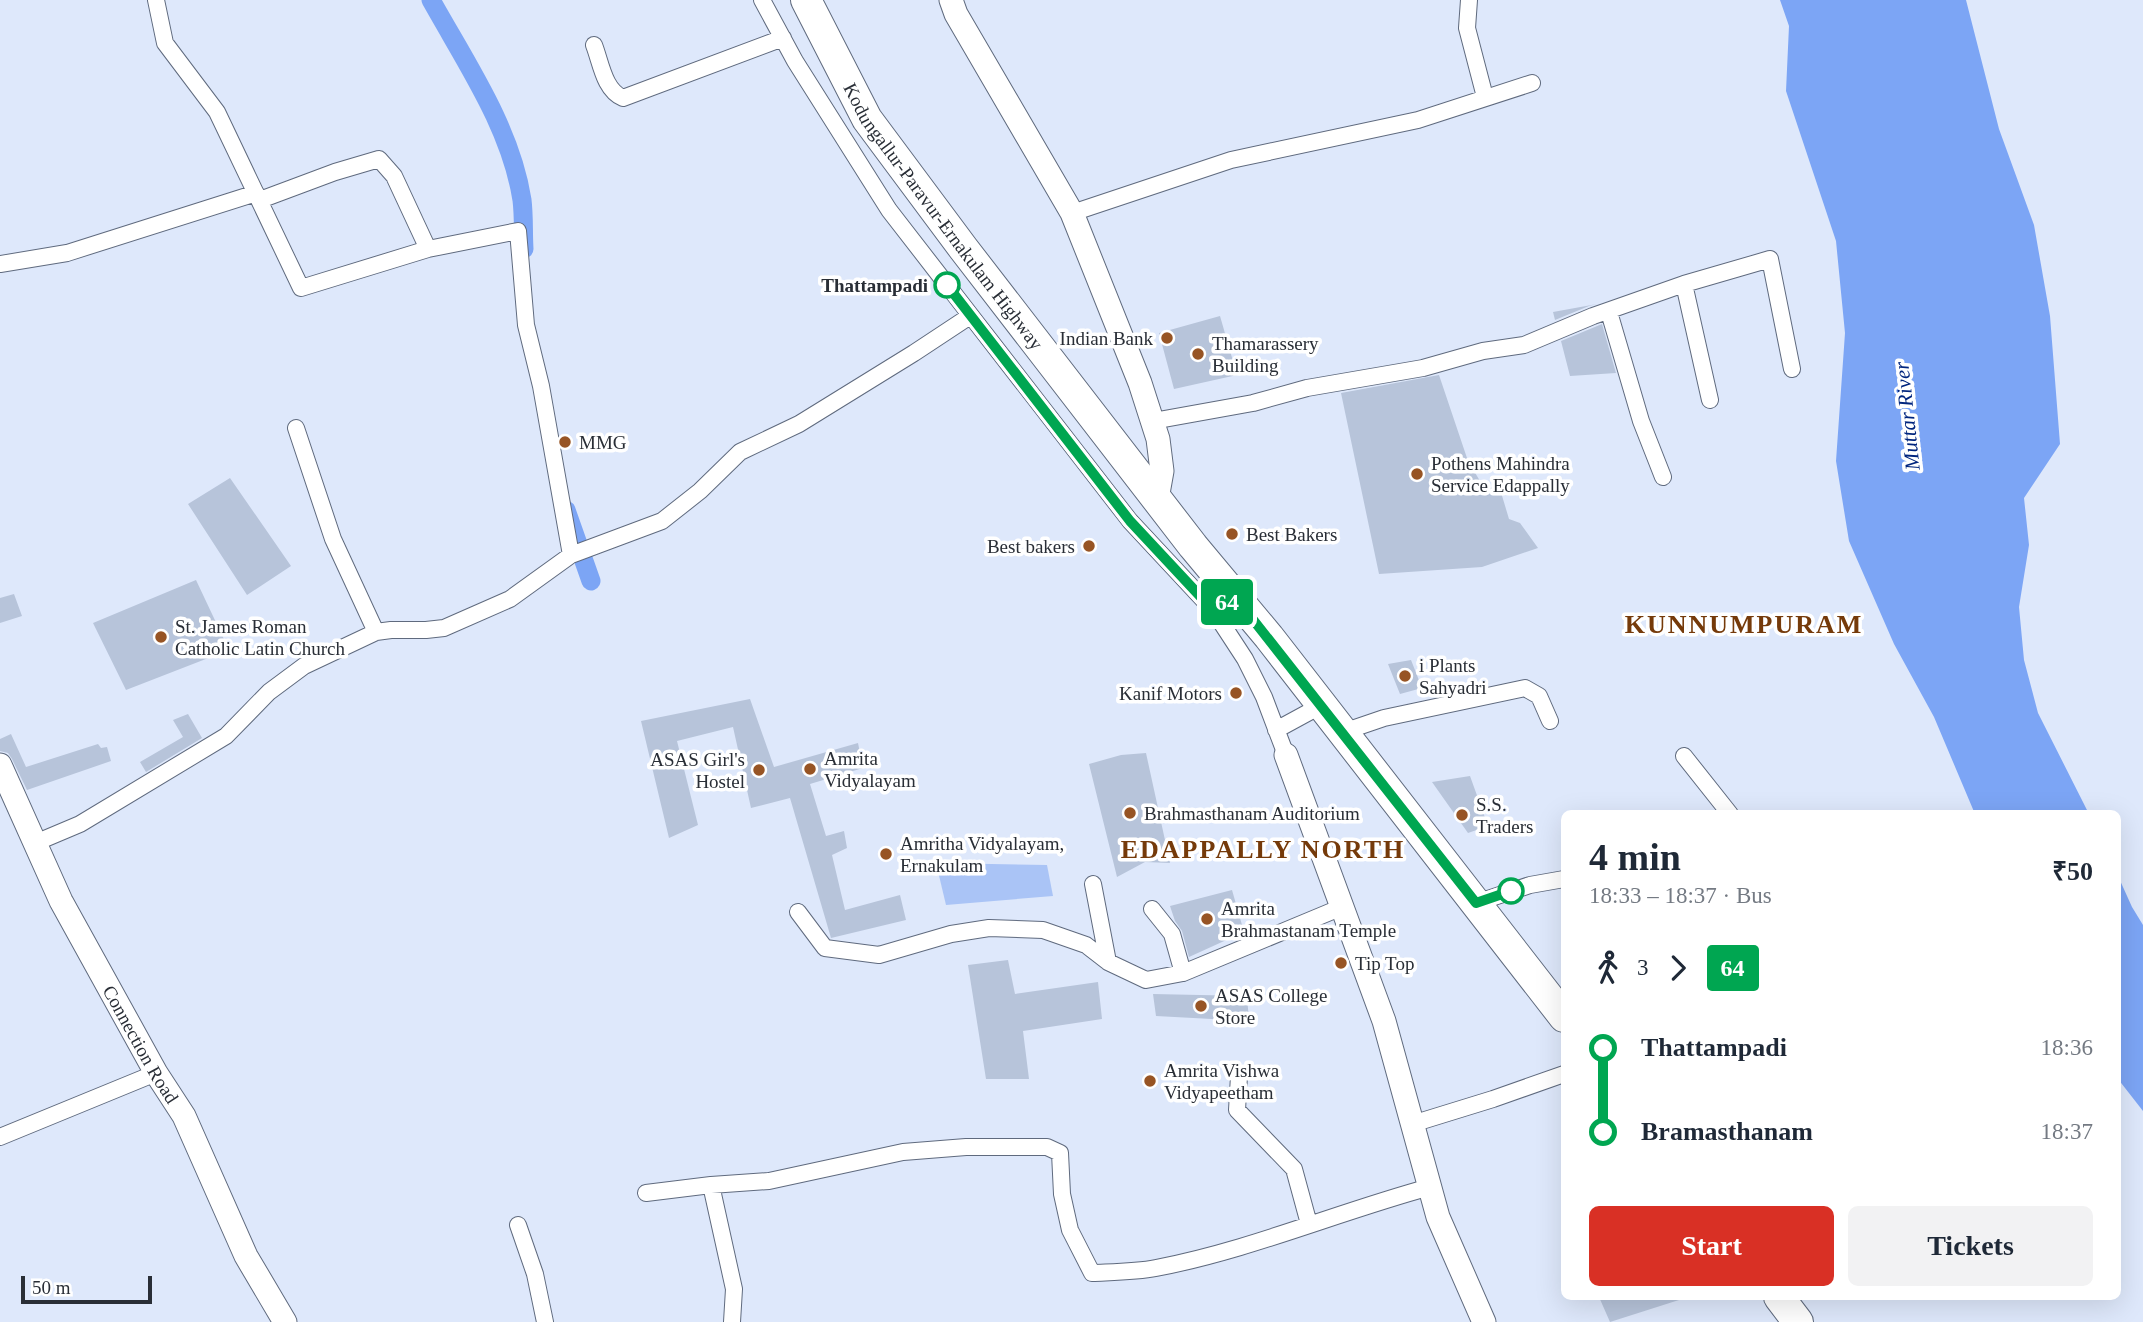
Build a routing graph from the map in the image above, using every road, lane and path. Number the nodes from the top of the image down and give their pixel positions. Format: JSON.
{"nodes":[{"id":1,"x":156,"y":0,"type":"edge"},
{"id":2,"x":762,"y":0,"type":"edge"},
{"id":3,"x":806,"y":0,"type":"edge"},
{"id":4,"x":951,"y":0,"type":"edge"},
{"id":5,"x":1469,"y":0,"type":"edge"},
{"id":6,"x":783,"y":38,"type":"junction"},
{"id":7,"x":594,"y":46,"type":"dead end"},
{"id":8,"x":1532,"y":83,"type":"dead end"},
{"id":9,"x":1485,"y":97,"type":"junction"},
{"id":10,"x":258,"y":196,"type":"junction"},
{"id":11,"x":1072,"y":213,"type":"junction"},
{"id":12,"x":428,"y":249,"type":"junction"},
{"id":13,"x":0,"y":264,"type":"edge"},
{"id":14,"x":1684,"y":284,"type":"junction"},
{"id":15,"x":1609,"y":312,"type":"junction"},
{"id":16,"x":970,"y":316,"type":"junction"},
{"id":17,"x":1792,"y":369,"type":"dead end"},
{"id":18,"x":1710,"y":400,"type":"dead end"},
{"id":19,"x":1153,"y":421,"type":"junction"},
{"id":20,"x":296,"y":428,"type":"dead end"},
{"id":21,"x":1663,"y":477,"type":"dead end"},
{"id":22,"x":1157,"y":499,"type":"junction"},
{"id":23,"x":579,"y":552,"type":"junction"},
{"id":24,"x":1224,"y":604,"type":"junction"},
{"id":25,"x":376,"y":632,"type":"junction"},
{"id":26,"x":1322,"y":705,"type":"junction"},
{"id":27,"x":1550,"y":721,"type":"dead end"},
{"id":28,"x":1276,"y":730,"type":"junction"},
{"id":29,"x":1343,"y":733,"type":"junction"},
{"id":30,"x":1286,"y":755,"type":"joint"},
{"id":31,"x":1684,"y":756,"type":"dead end"},
{"id":32,"x":0,"y":765,"type":"edge"},
{"id":33,"x":1727,"y":810,"type":"edge"},
{"id":34,"x":35,"y":843,"type":"junction"},
{"id":35,"x":1561,"y":880,"type":"edge"},
{"id":36,"x":1093,"y":884,"type":"dead end"},
{"id":37,"x":1476,"y":903,"type":"junction"},
{"id":38,"x":1342,"y":907,"type":"junction"},
{"id":39,"x":1152,"y":909,"type":"dead end"},
{"id":40,"x":798,"y":912,"type":"dead end"},
{"id":41,"x":1108,"y":962,"type":"junction"},
{"id":42,"x":1183,"y":973,"type":"junction"},
{"id":43,"x":1561,"y":1013,"type":"edge"},
{"id":44,"x":156,"y":1073,"type":"junction"},
{"id":45,"x":1561,"y":1075,"type":"edge"},
{"id":46,"x":1239,"y":1076,"type":"dead end"},
{"id":47,"x":1412,"y":1124,"type":"junction"},
{"id":48,"x":0,"y":1137,"type":"edge"},
{"id":49,"x":711,"y":1185,"type":"junction"},
{"id":50,"x":1430,"y":1188,"type":"junction"},
{"id":51,"x":646,"y":1193,"type":"dead end"},
{"id":52,"x":1309,"y":1224,"type":"junction"},
{"id":53,"x":518,"y":1225,"type":"dead end"},
{"id":54,"x":1781,"y":1300,"type":"edge"},
{"id":55,"x":285,"y":1322,"type":"edge"},
{"id":56,"x":545,"y":1322,"type":"edge"},
{"id":57,"x":733,"y":1322,"type":"edge"},
{"id":58,"x":1484,"y":1322,"type":"edge"},
{"id":59,"x":1798,"y":1322,"type":"edge"}],
"edges":[{"from":1,"to":10,"type":"street"},
{"from":2,"to":6,"type":"street"},
{"from":3,"to":22,"type":"highway","name":"Kodungallur-Paravur-Ernakulam Highway"},
{"from":4,"to":11,"type":"street"},
{"from":5,"to":9,"type":"street"},
{"from":6,"to":7,"type":"street"},
{"from":6,"to":16,"type":"street"},
{"from":8,"to":9,"type":"street"},
{"from":9,"to":11,"type":"street"},
{"from":10,"to":12,"type":"street"},
{"from":10,"to":12,"type":"street"},
{"from":10,"to":13,"type":"street"},
{"from":11,"to":19,"type":"street"},
{"from":12,"to":23,"type":"street"},
{"from":14,"to":15,"type":"street"},
{"from":14,"to":17,"type":"street"},
{"from":14,"to":18,"type":"street"},
{"from":15,"to":19,"type":"street"},
{"from":15,"to":21,"type":"street"},
{"from":16,"to":23,"type":"street"},
{"from":16,"to":24,"type":"street"},
{"from":19,"to":22,"type":"street"},
{"from":20,"to":25,"type":"street"},
{"from":22,"to":24,"type":"highway","name":"Kodungallur-Paravur-Ernakulam Highway"},
{"from":23,"to":25,"type":"street"},
{"from":24,"to":26,"type":"highway","name":"Kodungallur-Paravur-Ernakulam Highway"},
{"from":24,"to":28,"type":"street"},
{"from":25,"to":34,"type":"street"},
{"from":26,"to":28,"type":"street"},
{"from":26,"to":29,"type":"highway","name":"Kodungallur-Paravur-Ernakulam Highway"},
{"from":27,"to":29,"type":"street"},
{"from":28,"to":30,"type":"street"},
{"from":29,"to":37,"type":"highway","name":"Kodungallur-Paravur-Ernakulam Highway"},
{"from":30,"to":38,"type":"street"},
{"from":31,"to":33,"type":"street"},
{"from":32,"to":34,"type":"street","name":"Connection Road"},
{"from":34,"to":44,"type":"street","name":"Connection Road"},
{"from":35,"to":37,"type":"street"},
{"from":36,"to":41,"type":"street"},
{"from":37,"to":43,"type":"highway","name":"Kodungallur-Paravur-Ernakulam Highway"},
{"from":38,"to":42,"type":"street"},
{"from":38,"to":47,"type":"street"},
{"from":39,"to":42,"type":"street"},
{"from":40,"to":41,"type":"street"},
{"from":41,"to":42,"type":"street"},
{"from":44,"to":48,"type":"street"},
{"from":44,"to":55,"type":"street","name":"Connection Road"},
{"from":45,"to":47,"type":"street"},
{"from":46,"to":52,"type":"street"},
{"from":47,"to":50,"type":"street"},
{"from":49,"to":51,"type":"street"},
{"from":49,"to":52,"type":"street"},
{"from":49,"to":57,"type":"street"},
{"from":50,"to":52,"type":"street"},
{"from":50,"to":58,"type":"street"},
{"from":53,"to":56,"type":"street"},
{"from":54,"to":59,"type":"highway"}]}
